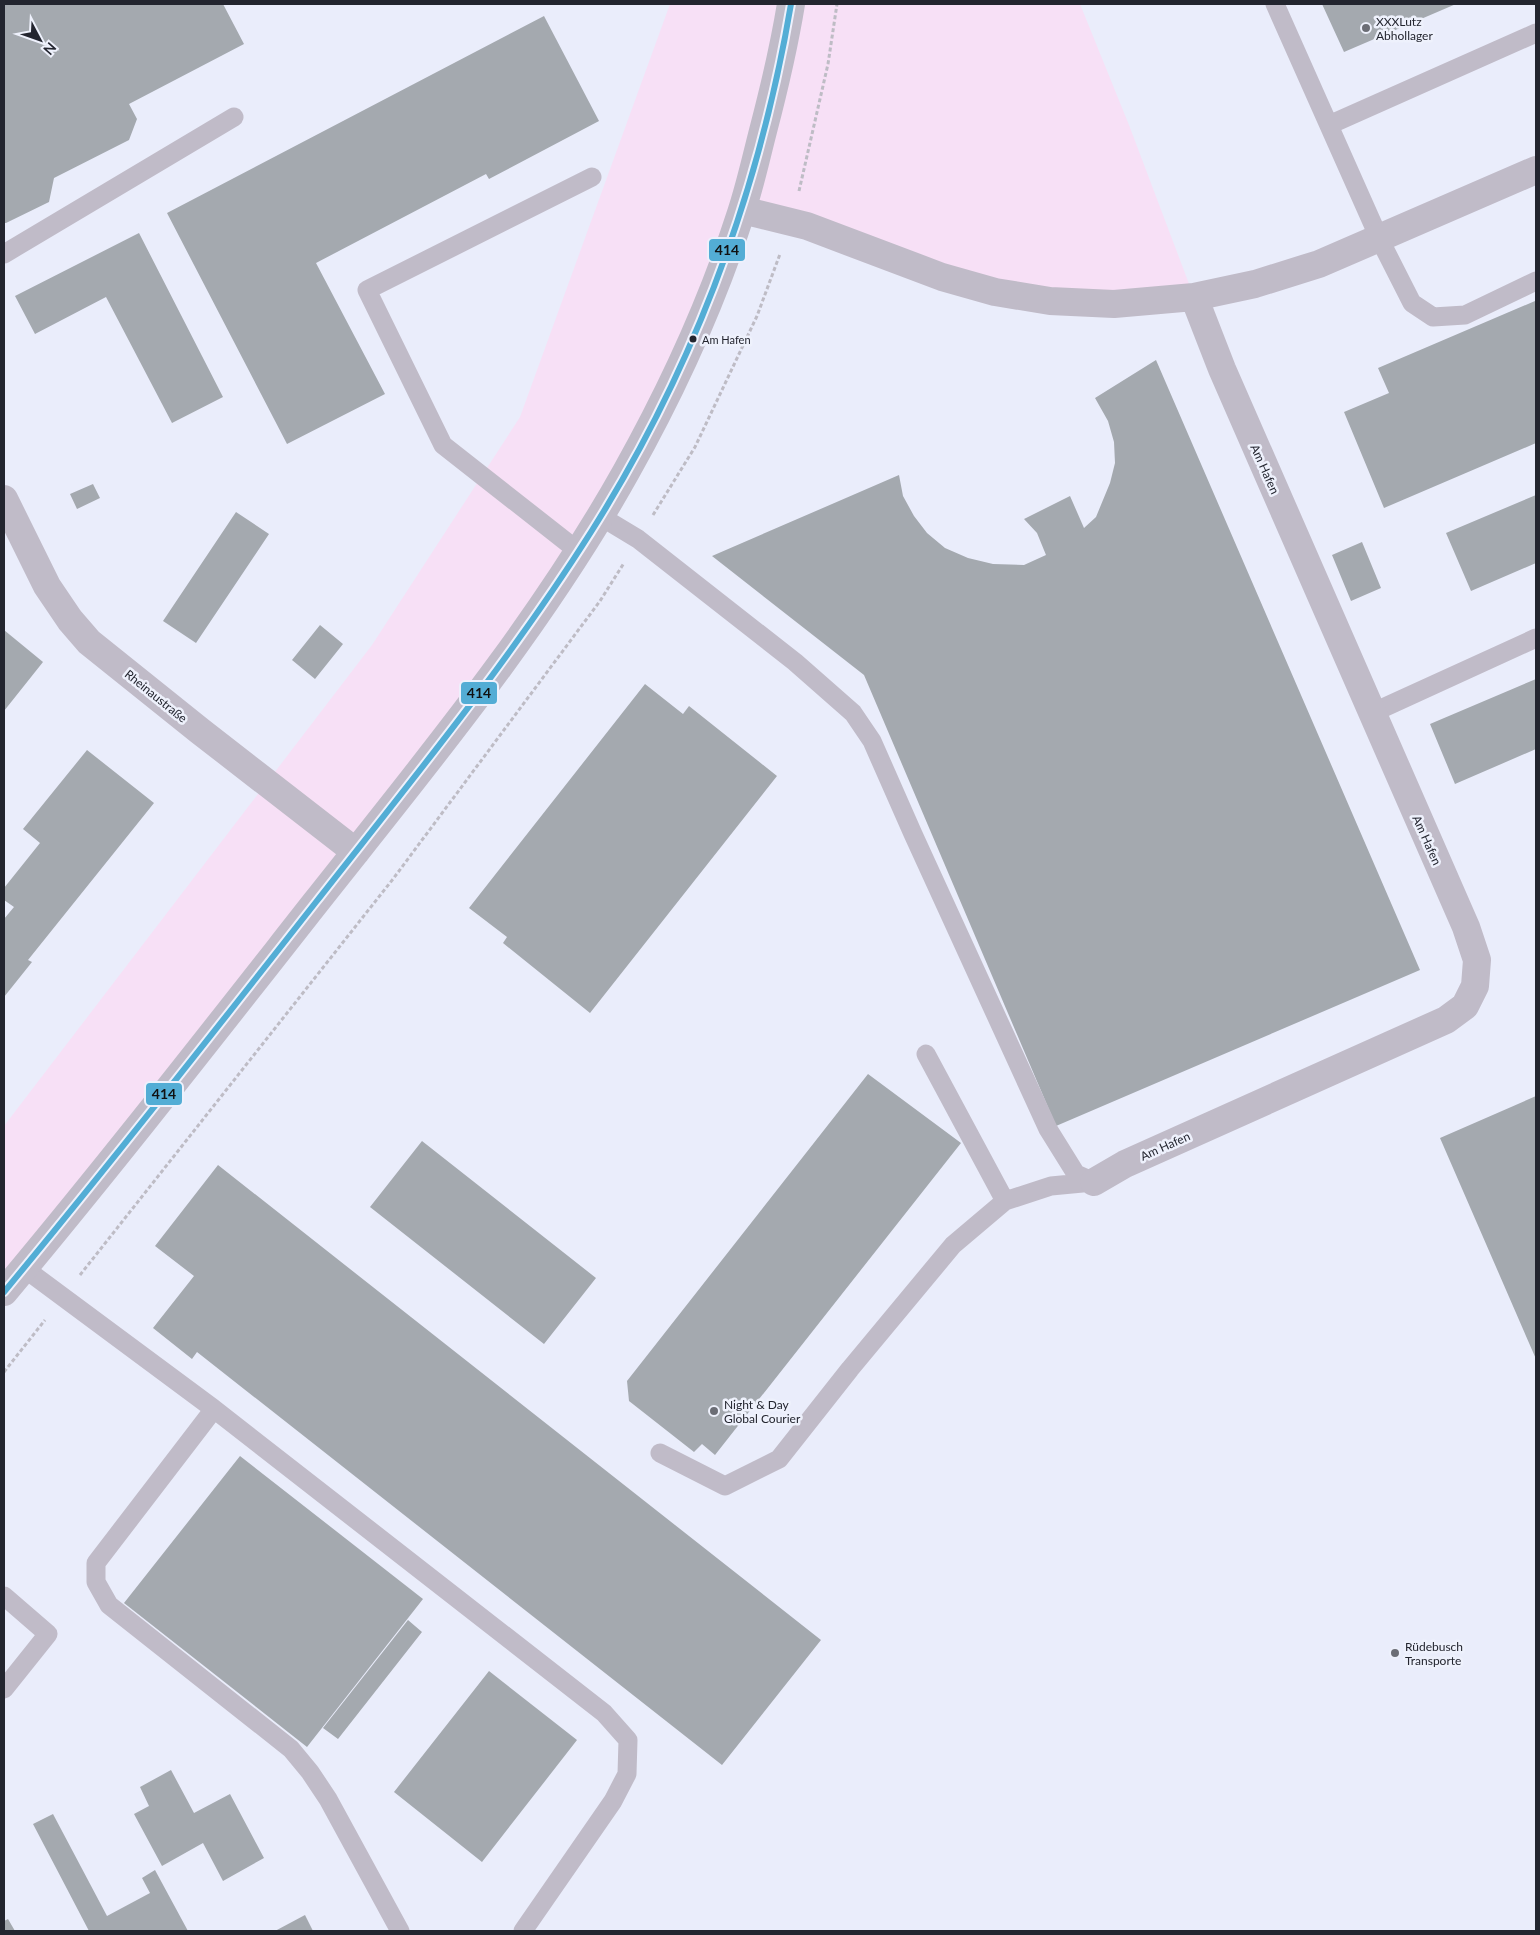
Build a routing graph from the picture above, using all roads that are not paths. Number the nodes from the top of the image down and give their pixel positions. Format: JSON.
{"nodes":[{"id":1,"x":791,"y":4,"type":"edge"},
{"id":2,"x":1275,"y":4,"type":"edge"},
{"id":3,"x":1536,"y":33,"type":"edge"},
{"id":4,"x":234,"y":117,"type":"dead end"},
{"id":5,"x":1329,"y":125,"type":"junction"},
{"id":6,"x":1536,"y":170,"type":"edge"},
{"id":7,"x":592,"y":177,"type":"dead end"},
{"id":8,"x":742,"y":210,"type":"junction"},
{"id":9,"x":1379,"y":238,"type":"junction"},
{"id":10,"x":4,"y":254,"type":"edge"},
{"id":11,"x":1536,"y":282,"type":"edge"},
{"id":12,"x":1194,"y":297,"type":"junction"},
{"id":13,"x":4,"y":499,"type":"edge"},
{"id":14,"x":600,"y":516,"type":"junction"},
{"id":15,"x":578,"y":551,"type":"junction"},
{"id":16,"x":1536,"y":638,"type":"edge"},
{"id":17,"x":1372,"y":713,"type":"junction"},
{"id":18,"x":356,"y":852,"type":"junction"},
{"id":19,"x":926,"y":1054,"type":"dead end"},
{"id":20,"x":1094,"y":1182,"type":"junction"},
{"id":21,"x":1005,"y":1201,"type":"junction"},
{"id":22,"x":24,"y":1268,"type":"junction"},
{"id":23,"x":4,"y":1292,"type":"edge"},
{"id":24,"x":214,"y":1408,"type":"junction"},
{"id":25,"x":660,"y":1453,"type":"dead end"},
{"id":26,"x":4,"y":1596,"type":"edge"},
{"id":27,"x":4,"y":1689,"type":"edge"},
{"id":28,"x":400,"y":1931,"type":"edge"},
{"id":29,"x":523,"y":1931,"type":"edge"}],
"edges":[{"from":1,"to":8,"type":"street"},
{"from":2,"to":5,"type":"lane"},
{"from":3,"to":5,"type":"lane"},
{"from":4,"to":10,"type":"lane"},
{"from":5,"to":9,"type":"lane"},
{"from":6,"to":9,"type":"street"},
{"from":7,"to":15,"type":"lane"},
{"from":8,"to":12,"type":"street"},
{"from":8,"to":14,"type":"street"},
{"from":9,"to":11,"type":"lane"},
{"from":9,"to":12,"type":"street"},
{"from":12,"to":17,"type":"street","name":"Am Hafen"},
{"from":13,"to":18,"type":"street","name":"Rheinaustraße"},
{"from":14,"to":15,"type":"street"},
{"from":14,"to":20,"type":"lane"},
{"from":15,"to":18,"type":"street"},
{"from":16,"to":17,"type":"lane"},
{"from":17,"to":20,"type":"street","name":"Am Hafen"},
{"from":18,"to":22,"type":"street"},
{"from":19,"to":21,"type":"lane"},
{"from":20,"to":21,"type":"lane"},
{"from":21,"to":25,"type":"lane"},
{"from":22,"to":23,"type":"street"},
{"from":22,"to":24,"type":"lane"},
{"from":24,"to":28,"type":"lane"},
{"from":24,"to":29,"type":"lane"},
{"from":26,"to":27,"type":"lane"}]}
